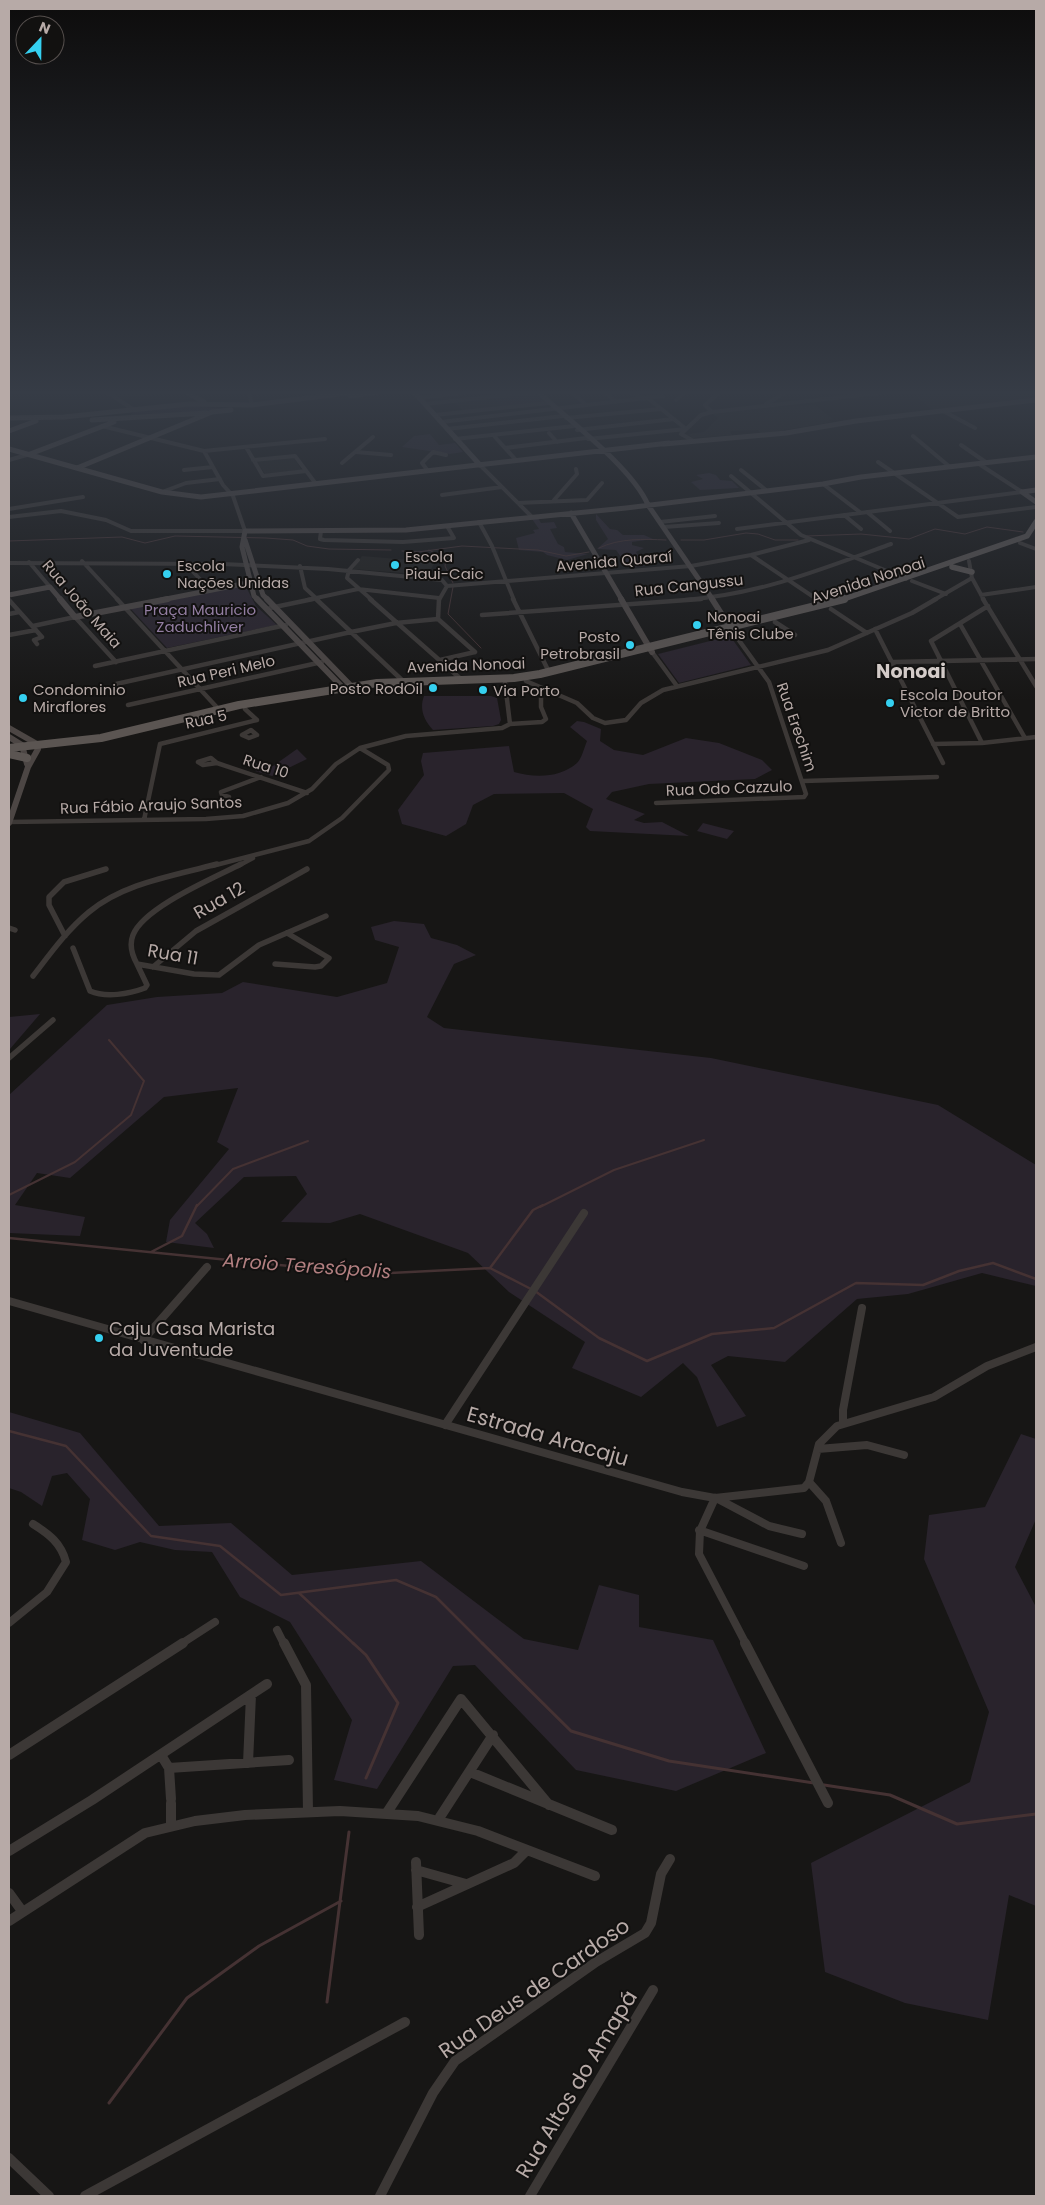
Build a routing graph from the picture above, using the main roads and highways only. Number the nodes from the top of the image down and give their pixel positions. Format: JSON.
{"nodes":[{"id":1,"x":1035,"y":526,"type":"edge"},
{"id":2,"x":1036,"y":537,"type":"edge"},
{"id":3,"x":972,"y":559,"type":"junction"},
{"id":4,"x":952,"y":567,"type":"junction"},
{"id":5,"x":972,"y":573,"type":"road end"},
{"id":6,"x":909,"y":580,"type":"junction"},
{"id":7,"x":828,"y":607,"type":"junction"},
{"id":8,"x":732,"y":630,"type":"junction"},
{"id":9,"x":651,"y":650,"type":"junction"},
{"id":10,"x":352,"y":687,"type":"junction"},
{"id":11,"x":328,"y":694,"type":"junction"},
{"id":12,"x":222,"y":712,"type":"junction"},
{"id":13,"x":9,"y":748,"type":"edge"},
{"id":14,"x":25,"y":751,"type":"junction"},
{"id":15,"x":9,"y":753,"type":"edge"}],
"edges":[{"from":1,"to":3,"type":"main road"},
{"from":2,"to":3,"type":"main road"},
{"from":3,"to":4,"type":"main road","name":"Avenida Nonoai"},
{"from":3,"to":6,"type":"main road","name":"Avenida Nonoai"},
{"from":4,"to":5,"type":"main road"},
{"from":4,"to":6,"type":"main road","name":"Avenida Nonoai"},
{"from":6,"to":7,"type":"main road","name":"Avenida Nonoai"},
{"from":7,"to":8,"type":"main road","name":"Avenida Nonoai"},
{"from":7,"to":8,"type":"main road","name":"Avenida Nonoai"},
{"from":8,"to":9,"type":"main road","name":"Avenida Nonoai"},
{"from":9,"to":10,"type":"main road","name":"Avenida Nonoai"},
{"from":9,"to":11,"type":"main road","name":"Avenida Nonoai"},
{"from":10,"to":11,"type":"main road"},
{"from":10,"to":12,"type":"main road","name":"Avenida Nonoai"},
{"from":11,"to":12,"type":"main road","name":"Avenida Nonoai"},
{"from":12,"to":14,"type":"main road","name":"Avenida Nonoai"},
{"from":13,"to":14,"type":"main road"},
{"from":14,"to":15,"type":"main road"}]}
